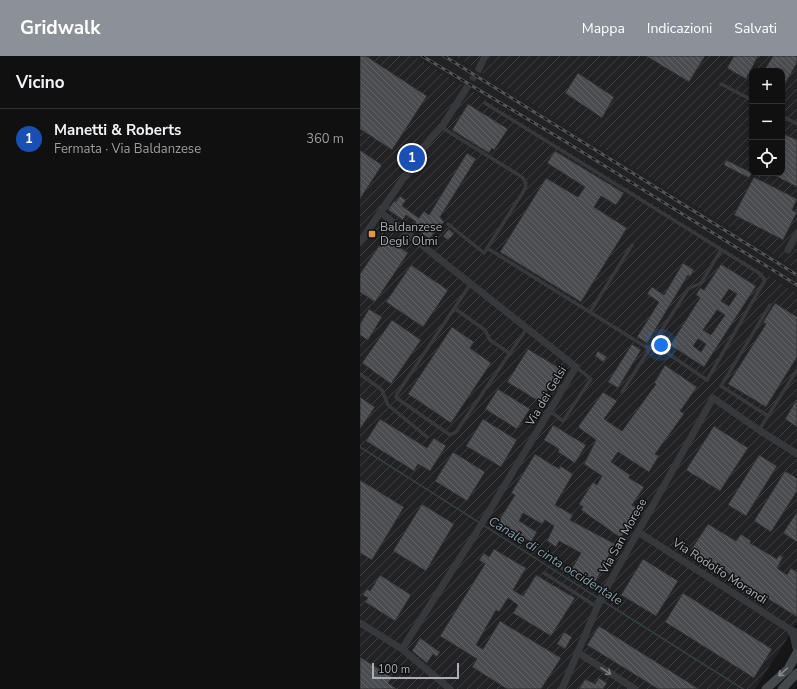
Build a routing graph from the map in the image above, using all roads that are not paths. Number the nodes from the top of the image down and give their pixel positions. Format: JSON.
{"nodes":[{"id":1,"x":485,"y":56,"type":"edge"},
{"id":2,"x":479,"y":69,"type":"tunnel mouth"},
{"id":3,"x":721,"y":84,"type":"dead end"},
{"id":4,"x":466,"y":89,"type":"tunnel mouth"},
{"id":5,"x":749,"y":98,"type":"edge"},
{"id":6,"x":485,"y":103,"type":"dead end"},
{"id":7,"x":785,"y":118,"type":"edge"},
{"id":8,"x":797,"y":124,"type":"edge"},
{"id":9,"x":441,"y":127,"type":"junction"},
{"id":10,"x":380,"y":212,"type":"junction"},
{"id":11,"x":448,"y":224,"type":"dead end"},
{"id":12,"x":797,"y":233,"type":"edge"},
{"id":13,"x":360,"y":242,"type":"edge"},
{"id":14,"x":632,"y":245,"type":"dead end"},
{"id":15,"x":487,"y":248,"type":"junction"},
{"id":16,"x":721,"y":250,"type":"junction"},
{"id":17,"x":788,"y":250,"type":"dead end"},
{"id":18,"x":471,"y":283,"type":"junction"},
{"id":19,"x":770,"y":305,"type":"dead end"},
{"id":20,"x":454,"y":308,"type":"junction"},
{"id":21,"x":590,"y":312,"type":"junction"},
{"id":22,"x":527,"y":328,"type":"junction"},
{"id":23,"x":651,"y":346,"type":"junction"},
{"id":24,"x":509,"y":353,"type":"junction"},
{"id":25,"x":576,"y":367,"type":"junction"},
{"id":26,"x":797,"y":370,"type":"edge"},
{"id":27,"x":360,"y":374,"type":"edge"},
{"id":28,"x":622,"y":392,"type":"dead end"},
{"id":29,"x":550,"y":411,"type":"junction"},
{"id":30,"x":768,"y":416,"type":"junction"},
{"id":31,"x":759,"y":430,"type":"junction"},
{"id":32,"x":427,"y":436,"type":"dead end"},
{"id":33,"x":797,"y":454,"type":"edge"},
{"id":34,"x":638,"y":532,"type":"junction"},
{"id":35,"x":552,"y":562,"type":"dead end"},
{"id":36,"x":544,"y":573,"type":"dead end"},
{"id":37,"x":603,"y":595,"type":"junction"},
{"id":38,"x":598,"y":606,"type":"junction"},
{"id":39,"x":361,"y":625,"type":"edge"},
{"id":40,"x":789,"y":629,"type":"junction"},
{"id":41,"x":797,"y":633,"type":"edge"},
{"id":42,"x":402,"y":649,"type":"junction"},
{"id":43,"x":797,"y":650,"type":"edge"},
{"id":44,"x":577,"y":652,"type":"junction"},
{"id":45,"x":797,"y":673,"type":"edge"},
{"id":46,"x":450,"y":689,"type":"edge"},
{"id":47,"x":562,"y":689,"type":"edge"},
{"id":48,"x":635,"y":689,"type":"edge"},
{"id":49,"x":766,"y":689,"type":"edge"},
{"id":50,"x":782,"y":689,"type":"edge"}],
"edges":[{"from":1,"to":2,"type":"street"},
{"from":3,"to":5,"type":"lane"},
{"from":4,"to":9,"type":"street"},
{"from":6,"to":16,"type":"lane"},
{"from":7,"to":8,"type":"lane"},
{"from":9,"to":10,"type":"street"},
{"from":9,"to":15,"type":"lane"},
{"from":10,"to":13,"type":"street"},
{"from":10,"to":18,"type":"street","name":"Via dei Gelsi"},
{"from":11,"to":15,"type":"lane"},
{"from":12,"to":17,"type":"street"},
{"from":14,"to":21,"type":"lane"},
{"from":15,"to":21,"type":"lane"},
{"from":16,"to":23,"type":"lane"},
{"from":16,"to":23,"type":"lane"},
{"from":18,"to":20,"type":"lane"},
{"from":18,"to":22,"type":"street","name":"Via dei Gelsi"},
{"from":19,"to":30,"type":"lane"},
{"from":20,"to":24,"type":"lane"},
{"from":20,"to":24,"type":"lane"},
{"from":21,"to":23,"type":"lane"},
{"from":22,"to":24,"type":"lane"},
{"from":22,"to":25,"type":"street","name":"Via dei Gelsi"},
{"from":23,"to":28,"type":"lane"},
{"from":25,"to":29,"type":"street","name":"Via dei Gelsi"},
{"from":25,"to":29,"type":"lane"},
{"from":26,"to":30,"type":"lane"},
{"from":27,"to":32,"type":"lane"},
{"from":29,"to":42,"type":"street","name":"Via dei Gelsi"},
{"from":30,"to":31,"type":"lane"},
{"from":31,"to":33,"type":"street"},
{"from":31,"to":34,"type":"street","name":"Via San Morese"},
{"from":34,"to":37,"type":"street","name":"Via San Morese"},
{"from":34,"to":40,"type":"street","name":"Via Rodolfo Morandi"},
{"from":35,"to":37,"type":"lane"},
{"from":36,"to":38,"type":"lane"},
{"from":37,"to":38,"type":"street","name":"Via San Morese"},
{"from":38,"to":44,"type":"street","name":"Via San Morese"},
{"from":39,"to":42,"type":"street"},
{"from":40,"to":41,"type":"street","name":"Via Rodolfo Morandi"},
{"from":40,"to":43,"type":"street"},
{"from":42,"to":46,"type":"street"},
{"from":43,"to":49,"type":"main road","one_way":true},
{"from":44,"to":47,"type":"street","name":"Via San Morese"},
{"from":44,"to":48,"type":"street","one_way":true},
{"from":45,"to":50,"type":"main road"}]}
